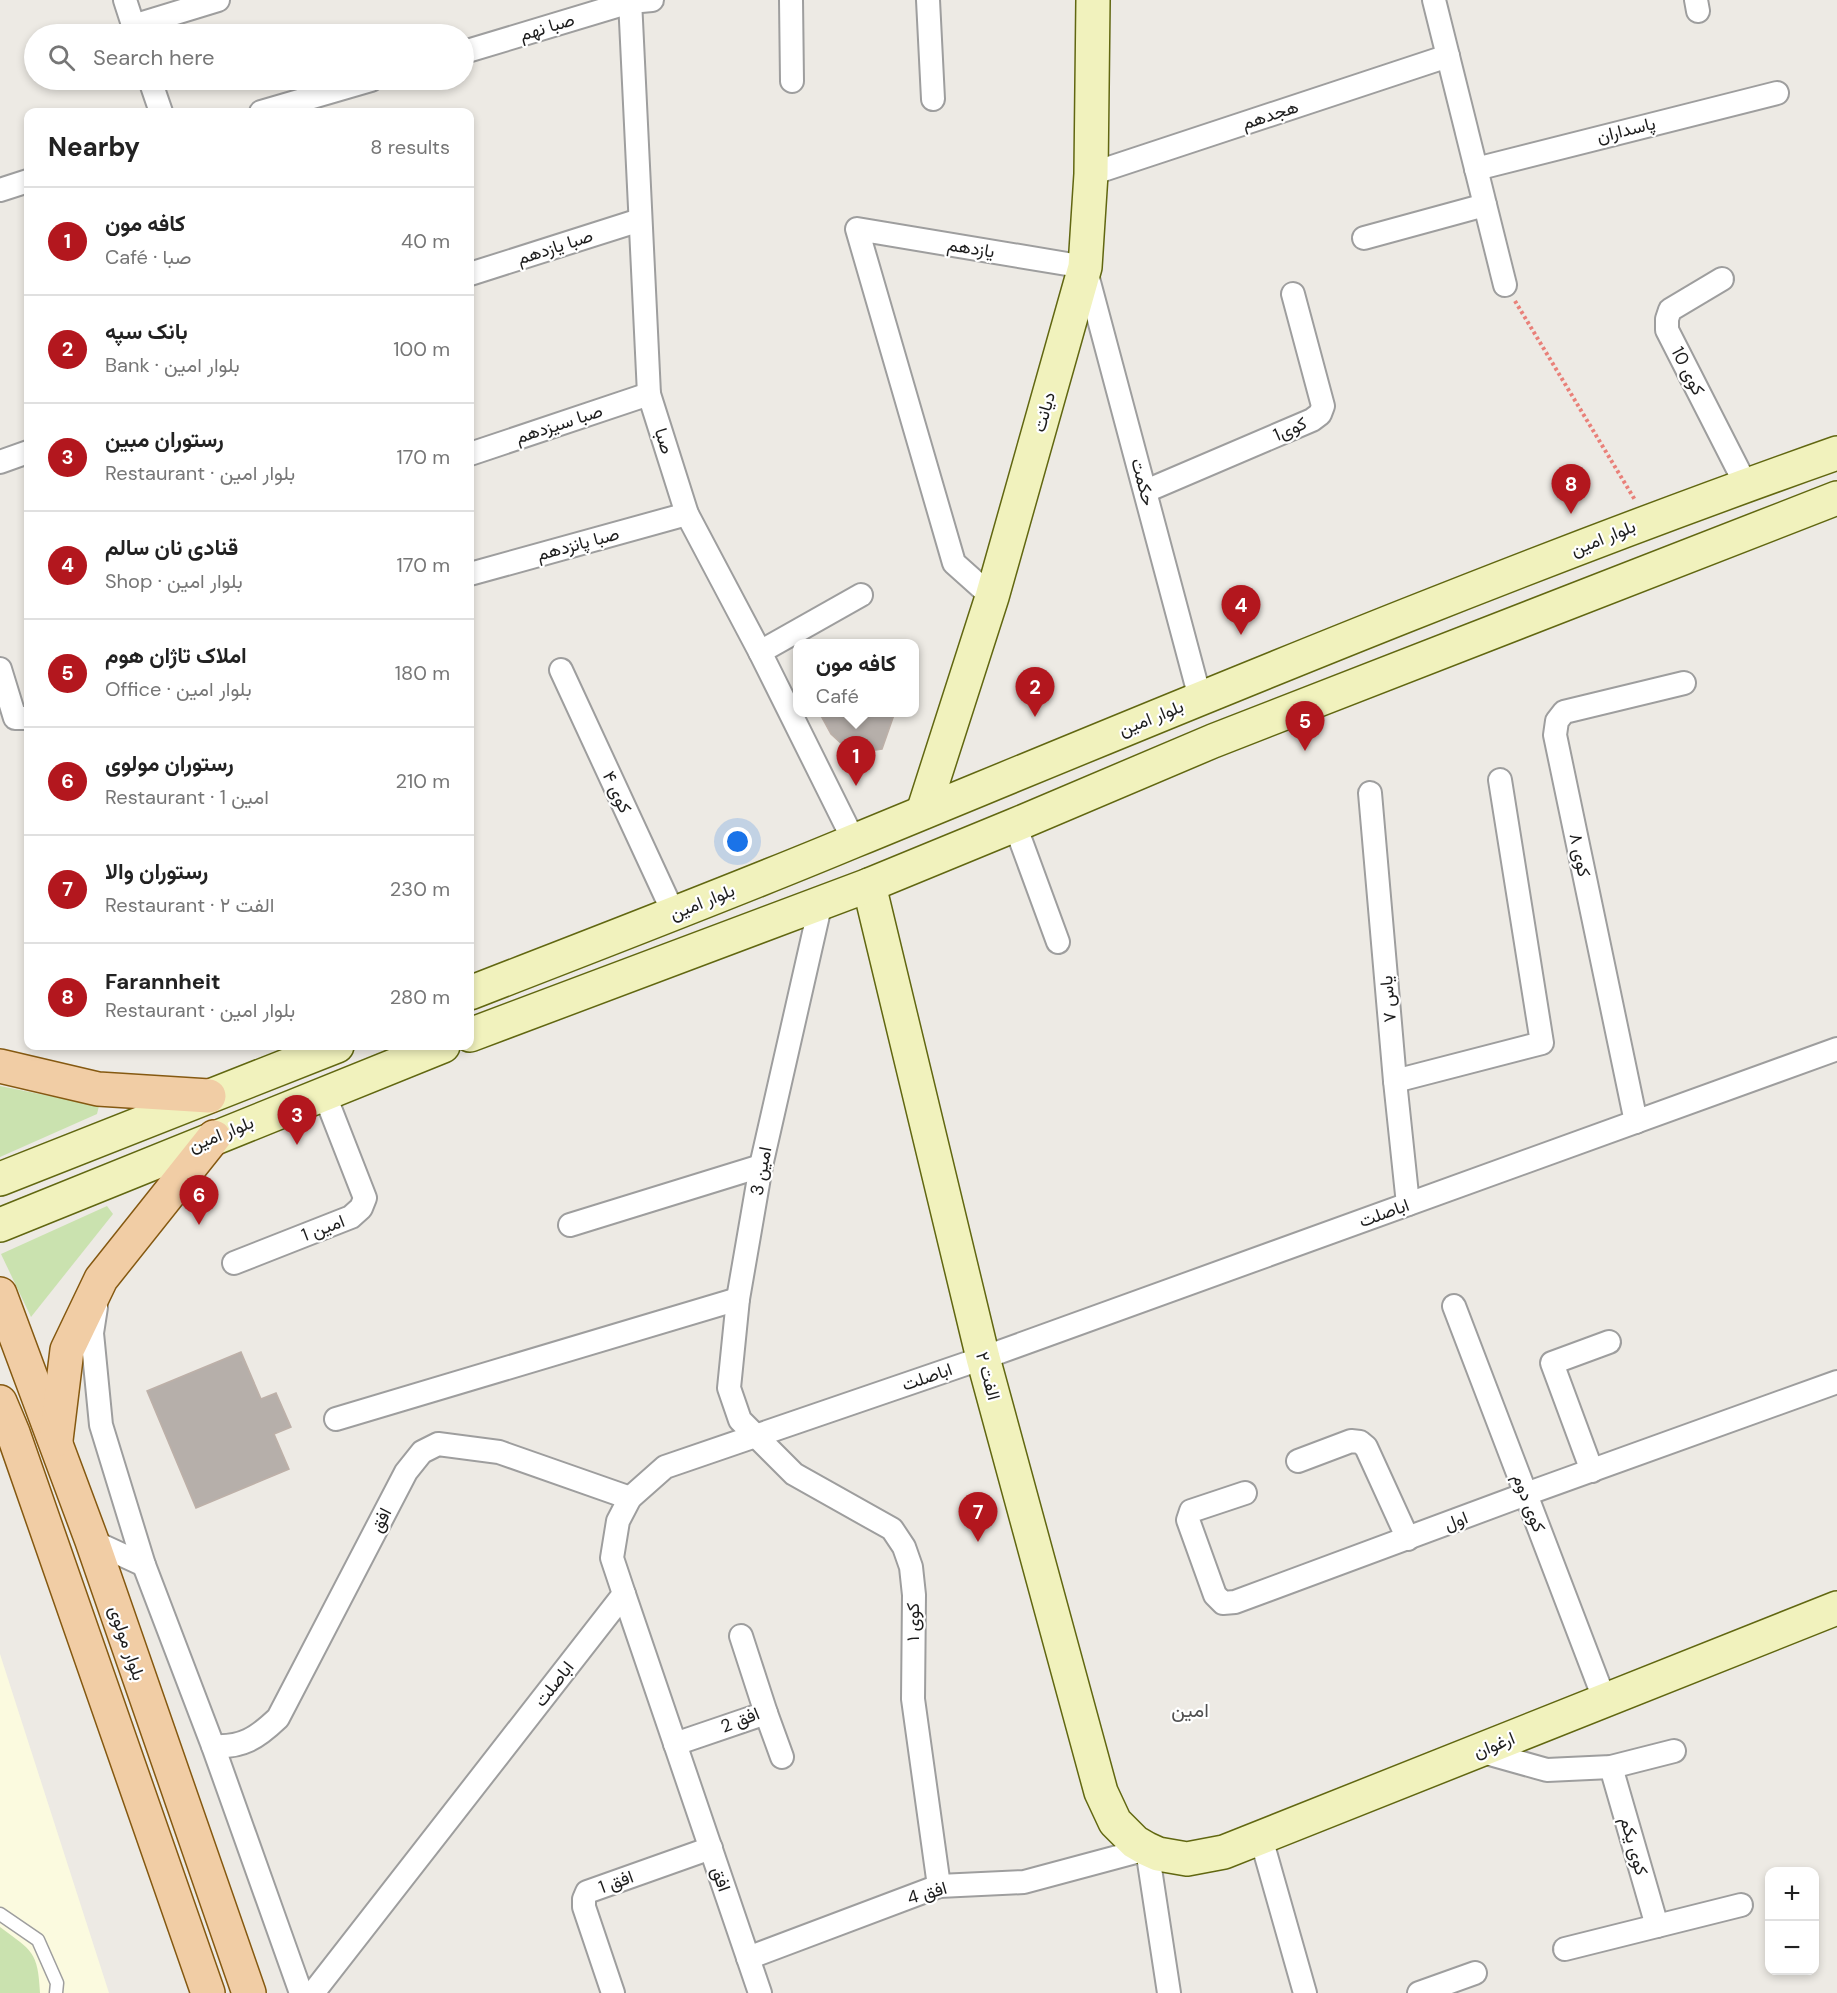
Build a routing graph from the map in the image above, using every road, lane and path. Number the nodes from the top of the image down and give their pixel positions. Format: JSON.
{"nodes":[{"id":1,"x":125,"y":0,"type":"edge"},
{"id":2,"x":218,"y":0,"type":"edge"},
{"id":3,"x":791,"y":0,"type":"edge"},
{"id":4,"x":928,"y":0,"type":"edge"},
{"id":5,"x":1093,"y":0,"type":"edge"},
{"id":6,"x":1434,"y":0,"type":"edge"},
{"id":7,"x":638,"y":1,"type":"edge"},
{"id":8,"x":132,"y":24,"type":"edge"},
{"id":9,"x":151,"y":24,"type":"edge"},
{"id":10,"x":474,"y":49,"type":"edge"},
{"id":11,"x":1448,"y":56,"type":"junction"},
{"id":12,"x":792,"y":81,"type":"dead end"},
{"id":13,"x":153,"y":90,"type":"edge"},
{"id":14,"x":337,"y":90,"type":"edge"},
{"id":15,"x":1777,"y":93,"type":"dead end"},
{"id":16,"x":933,"y":99,"type":"dead end"},
{"id":17,"x":160,"y":108,"type":"edge"},
{"id":18,"x":275,"y":108,"type":"edge"},
{"id":19,"x":1476,"y":169,"type":"junction"},
{"id":20,"x":1091,"y":174,"type":"junction"},
{"id":21,"x":24,"y":182,"type":"edge"},
{"id":22,"x":0,"y":190,"type":"edge"},
{"id":23,"x":1485,"y":205,"type":"junction"},
{"id":24,"x":640,"y":220,"type":"junction"},
{"id":25,"x":1364,"y":238,"type":"dead end"},
{"id":26,"x":1084,"y":267,"type":"junction"},
{"id":27,"x":474,"y":273,"type":"edge"},
{"id":28,"x":1722,"y":279,"type":"dead end"},
{"id":29,"x":1505,"y":285,"type":"joint"},
{"id":30,"x":1293,"y":294,"type":"dead end"},
{"id":31,"x":650,"y":394,"type":"junction"},
{"id":32,"x":474,"y":452,"type":"edge"},
{"id":33,"x":24,"y":453,"type":"edge"},
{"id":34,"x":1837,"y":453,"type":"edge"},
{"id":35,"x":0,"y":462,"type":"edge"},
{"id":36,"x":1746,"y":485,"type":"junction"},
{"id":37,"x":1146,"y":491,"type":"junction"},
{"id":38,"x":1837,"y":498,"type":"edge"},
{"id":39,"x":687,"y":514,"type":"junction"},
{"id":40,"x":1647,"y":521,"type":"junction"},
{"id":41,"x":474,"y":573,"type":"edge"},
{"id":42,"x":861,"y":595,"type":"dead end"},
{"id":43,"x":992,"y":597,"type":"junction"},
{"id":44,"x":760,"y":652,"type":"junction"},
{"id":45,"x":0,"y":669,"type":"edge"},
{"id":46,"x":561,"y":670,"type":"dead end"},
{"id":47,"x":1684,"y":683,"type":"dead end"},
{"id":48,"x":1200,"y":698,"type":"junction"},
{"id":49,"x":22,"y":718,"type":"edge"},
{"id":50,"x":1213,"y":741,"type":"junction"},
{"id":51,"x":1500,"y":780,"type":"dead end"},
{"id":52,"x":1370,"y":793,"type":"dead end"},
{"id":53,"x":923,"y":813,"type":"junction"},
{"id":54,"x":1016,"y":825,"type":"junction"},
{"id":55,"x":854,"y":841,"type":"junction"},
{"id":56,"x":869,"y":885,"type":"junction"},
{"id":57,"x":822,"y":902,"type":"junction"},
{"id":58,"x":674,"y":914,"type":"junction"},
{"id":59,"x":1058,"y":942,"type":"dead end"},
{"id":60,"x":474,"y":991,"type":"edge"},
{"id":61,"x":474,"y":1033,"type":"edge"},
{"id":62,"x":1837,"y":1049,"type":"edge"},
{"id":63,"x":327,"y":1050,"type":"edge"},
{"id":64,"x":428,"y":1050,"type":"edge"},
{"id":65,"x":0,"y":1066,"type":"edge"},
{"id":66,"x":1395,"y":1081,"type":"junction"},
{"id":67,"x":324,"y":1094,"type":"junction"},
{"id":68,"x":209,"y":1096,"type":"junction"},
{"id":69,"x":1636,"y":1122,"type":"junction"},
{"id":70,"x":214,"y":1137,"type":"junction"},
{"id":71,"x":762,"y":1166,"type":"junction"},
{"id":72,"x":0,"y":1179,"type":"edge"},
{"id":73,"x":1408,"y":1204,"type":"junction"},
{"id":74,"x":0,"y":1225,"type":"edge"},
{"id":75,"x":570,"y":1225,"type":"dead end"},
{"id":76,"x":234,"y":1263,"type":"dead end"},
{"id":77,"x":101,"y":1279,"type":"junction"},
{"id":78,"x":0,"y":1294,"type":"edge"},
{"id":79,"x":738,"y":1299,"type":"junction"},
{"id":80,"x":1454,"y":1306,"type":"dead end"},
{"id":81,"x":1609,"y":1342,"type":"dead end"},
{"id":82,"x":983,"y":1358,"type":"junction"},
{"id":83,"x":1837,"y":1382,"type":"edge"},
{"id":84,"x":0,"y":1402,"type":"edge"},
{"id":85,"x":336,"y":1419,"type":"dead end"},
{"id":86,"x":6,"y":1430,"type":"edge"},
{"id":87,"x":755,"y":1435,"type":"junction"},
{"id":88,"x":55,"y":1444,"type":"junction"},
{"id":89,"x":1298,"y":1461,"type":"dead end"},
{"id":90,"x":1592,"y":1471,"type":"junction"},
{"id":91,"x":1245,"y":1493,"type":"dead end"},
{"id":92,"x":1526,"y":1494,"type":"junction"},
{"id":93,"x":630,"y":1498,"type":"junction"},
{"id":94,"x":1408,"y":1539,"type":"junction"},
{"id":95,"x":92,"y":1541,"type":"junction"},
{"id":96,"x":144,"y":1565,"type":"junction"},
{"id":97,"x":624,"y":1594,"type":"junction"},
{"id":98,"x":1837,"y":1608,"type":"edge"},
{"id":99,"x":741,"y":1636,"type":"dead end"},
{"id":100,"x":1605,"y":1701,"type":"junction"},
{"id":101,"x":766,"y":1713,"type":"junction"},
{"id":102,"x":675,"y":1744,"type":"junction"},
{"id":103,"x":213,"y":1746,"type":"junction"},
{"id":104,"x":1479,"y":1751,"type":"junction"},
{"id":105,"x":1674,"y":1751,"type":"dead end"},
{"id":106,"x":782,"y":1757,"type":"dead end"},
{"id":107,"x":1611,"y":1767,"type":"junction"},
{"id":108,"x":1261,"y":1838,"type":"junction"},
{"id":109,"x":711,"y":1848,"type":"junction"},
{"id":110,"x":1147,"y":1849,"type":"junction"},
{"id":111,"x":939,"y":1886,"type":"junction"},
{"id":112,"x":1741,"y":1905,"type":"dead end"},
{"id":113,"x":0,"y":1914,"type":"edge"},
{"id":114,"x":1657,"y":1926,"type":"junction"},
{"id":115,"x":1564,"y":1949,"type":"dead end"},
{"id":116,"x":748,"y":1958,"type":"junction"},
{"id":117,"x":1475,"y":1972,"type":"dead end"},
{"id":118,"x":56,"y":1993,"type":"edge"},
{"id":119,"x":208,"y":1993,"type":"edge"},
{"id":120,"x":249,"y":1993,"type":"edge"},
{"id":121,"x":301,"y":1993,"type":"edge"},
{"id":122,"x":313,"y":1993,"type":"edge"},
{"id":123,"x":613,"y":1993,"type":"edge"},
{"id":124,"x":760,"y":1993,"type":"edge"},
{"id":125,"x":1168,"y":1993,"type":"edge"},
{"id":126,"x":1305,"y":1993,"type":"edge"},
{"id":127,"x":1419,"y":1993,"type":"edge"}],
"edges":[{"from":1,"to":8,"type":"street"},
{"from":2,"to":9,"type":"street"},
{"from":3,"to":12,"type":"street"},
{"from":4,"to":16,"type":"street"},
{"from":5,"to":20,"type":"main road","name":"دیانت"},
{"from":6,"to":11,"type":"street"},
{"from":7,"to":10,"type":"street","name":"صبا نهم"},
{"from":7,"to":24,"type":"street","name":"صبا"},
{"from":11,"to":19,"type":"street"},
{"from":11,"to":20,"type":"street","name":"هجدهم"},
{"from":13,"to":17,"type":"street"},
{"from":14,"to":18,"type":"street"},
{"from":15,"to":19,"type":"street","name":"پاسداران"},
{"from":19,"to":23,"type":"street"},
{"from":20,"to":26,"type":"main road","name":"دیانت"},
{"from":21,"to":22,"type":"street"},
{"from":23,"to":25,"type":"street"},
{"from":23,"to":29,"type":"street"},
{"from":24,"to":27,"type":"street","name":"صبا یازدهم"},
{"from":24,"to":31,"type":"street","name":"صبا"},
{"from":26,"to":37,"type":"street","name":"حکمت"},
{"from":26,"to":43,"type":"main road","name":"دیانت"},
{"from":26,"to":43,"type":"street","name":"یازدهم"},
{"from":28,"to":36,"type":"street","name":"کوی 10"},
{"from":29,"to":40,"type":"path"},
{"from":30,"to":37,"type":"street","name":"کوی1"},
{"from":31,"to":32,"type":"street","name":"صبا سیزدهم"},
{"from":31,"to":39,"type":"street","name":"صبا"},
{"from":33,"to":35,"type":"street"},
{"from":34,"to":36,"type":"main road","name":"بلوار امین"},
{"from":36,"to":40,"type":"main road","name":"بلوار امین"},
{"from":37,"to":48,"type":"street","name":"حکمت"},
{"from":38,"to":50,"type":"main road"},
{"from":39,"to":41,"type":"street","name":"صبا پانزدهم"},
{"from":39,"to":44,"type":"street","name":"صبا"},
{"from":40,"to":48,"type":"main road","name":"بلوار امین"},
{"from":42,"to":44,"type":"street"},
{"from":43,"to":53,"type":"main road","name":"دیانت"},
{"from":44,"to":55,"type":"street","name":"صبا"},
{"from":45,"to":49,"type":"street"},
{"from":46,"to":58,"type":"street","name":"کوی ۴"},
{"from":47,"to":69,"type":"street","name":"کوی ۸"},
{"from":48,"to":50,"type":"main road"},
{"from":48,"to":53,"type":"main road","name":"بلوار امین"},
{"from":50,"to":54,"type":"main road"},
{"from":51,"to":66,"type":"street"},
{"from":52,"to":66,"type":"street","name":"یاس ۷"},
{"from":53,"to":55,"type":"main road","name":"بلوار امین"},
{"from":54,"to":56,"type":"main road"},
{"from":54,"to":59,"type":"street"},
{"from":55,"to":58,"type":"main road","name":"بلوار امین"},
{"from":56,"to":57,"type":"main road"},
{"from":56,"to":82,"type":"main road","name":"الفت ۲"},
{"from":57,"to":61,"type":"main road"},
{"from":57,"to":71,"type":"street","name":"امین 3"},
{"from":58,"to":60,"type":"main road","name":"بلوار امین"},
{"from":62,"to":69,"type":"street","name":"اباصلت"},
{"from":63,"to":68,"type":"main road"},
{"from":64,"to":67,"type":"main road","name":"بلوار امین"},
{"from":65,"to":68,"type":"main road"},
{"from":66,"to":73,"type":"street","name":"یاس ۷"},
{"from":67,"to":70,"type":"main road","name":"بلوار امین"},
{"from":67,"to":76,"type":"street","name":"امین 1"},
{"from":68,"to":72,"type":"main road"},
{"from":69,"to":73,"type":"street","name":"اباصلت"},
{"from":70,"to":74,"type":"main road","name":"بلوار امین"},
{"from":70,"to":77,"type":"main road"},
{"from":71,"to":75,"type":"street"},
{"from":71,"to":79,"type":"street","name":"امین 3"},
{"from":73,"to":82,"type":"street","name":"اباصلت"},
{"from":77,"to":88,"type":"main road"},
{"from":77,"to":96,"type":"street"},
{"from":78,"to":88,"type":"main road","name":"بلوار مولوی"},
{"from":79,"to":85,"type":"street"},
{"from":79,"to":87,"type":"street","name":"امین 3"},
{"from":80,"to":92,"type":"street","name":"کوی دوم"},
{"from":81,"to":90,"type":"street"},
{"from":82,"to":87,"type":"street","name":"اباصلت"},
{"from":82,"to":110,"type":"main road","name":"الفت ۲"},
{"from":83,"to":90,"type":"street","name":"اول"},
{"from":84,"to":86,"type":"main road"},
{"from":86,"to":119,"type":"main road"},
{"from":87,"to":93,"type":"street","name":"اباصلت"},
{"from":87,"to":111,"type":"street","name":"کوی ۱"},
{"from":88,"to":95,"type":"main road","name":"بلوار مولوی"},
{"from":89,"to":94,"type":"street"},
{"from":90,"to":92,"type":"street","name":"اول"},
{"from":91,"to":94,"type":"street","name":"اول"},
{"from":92,"to":94,"type":"street","name":"اول"},
{"from":92,"to":100,"type":"street","name":"کوی دوم"},
{"from":93,"to":97,"type":"street","name":"اباصلت"},
{"from":93,"to":103,"type":"street","name":"افق"},
{"from":95,"to":96,"type":"street"},
{"from":95,"to":120,"type":"main road","name":"بلوار مولوی"},
{"from":96,"to":103,"type":"street"},
{"from":97,"to":102,"type":"street","name":"افق"},
{"from":97,"to":122,"type":"street","name":"اباصلت"},
{"from":98,"to":100,"type":"main road","name":"ارغوان"},
{"from":99,"to":101,"type":"street","name":"افق 2"},
{"from":100,"to":104,"type":"main road","name":"ارغوان"},
{"from":101,"to":102,"type":"street","name":"افق 2"},
{"from":101,"to":106,"type":"street"},
{"from":102,"to":109,"type":"street","name":"افق"},
{"from":103,"to":121,"type":"street"},
{"from":104,"to":107,"type":"street"},
{"from":104,"to":108,"type":"main road","name":"ارغوان"},
{"from":105,"to":107,"type":"street"},
{"from":107,"to":114,"type":"street","name":"کوی یکم"},
{"from":108,"to":110,"type":"main road","name":"ارغوان"},
{"from":108,"to":126,"type":"street"},
{"from":109,"to":116,"type":"street","name":"افق"},
{"from":109,"to":123,"type":"street","name":"افق 1"},
{"from":110,"to":111,"type":"street","name":"افق 4"},
{"from":110,"to":125,"type":"street"},
{"from":111,"to":116,"type":"street","name":"افق 4"},
{"from":112,"to":114,"type":"street"},
{"from":113,"to":118,"type":"lane"},
{"from":114,"to":115,"type":"street"},
{"from":116,"to":124,"type":"street","name":"افق"},
{"from":117,"to":127,"type":"street"}]}
